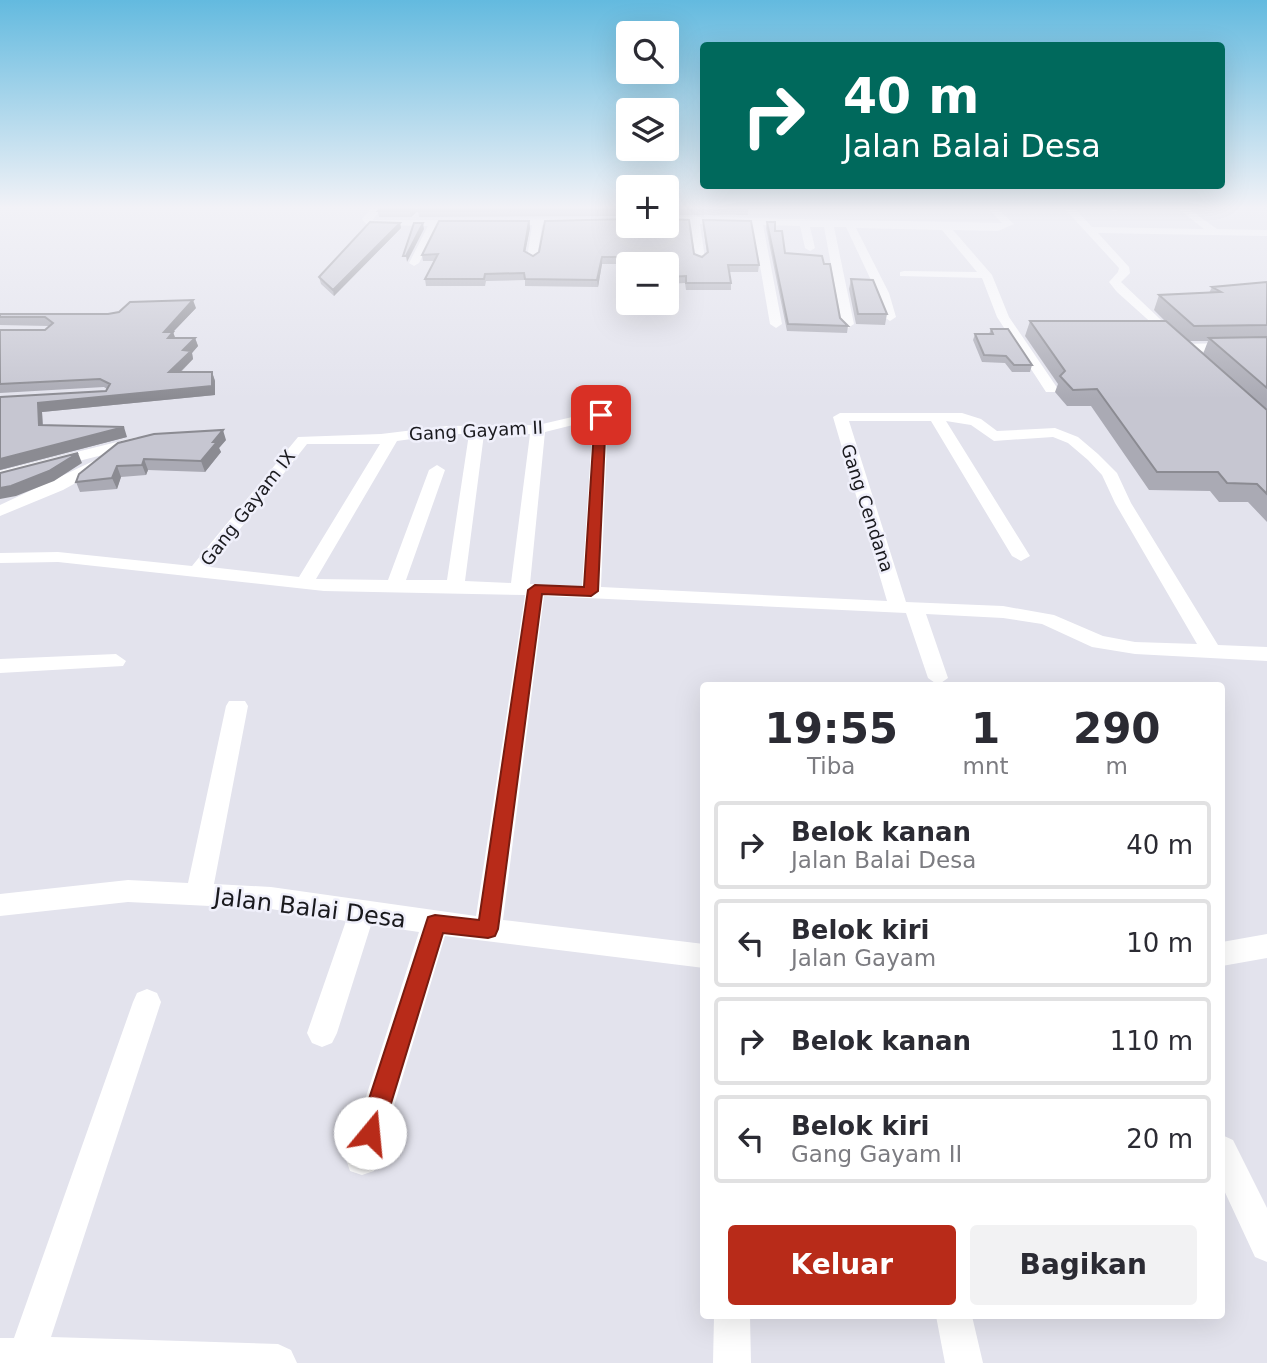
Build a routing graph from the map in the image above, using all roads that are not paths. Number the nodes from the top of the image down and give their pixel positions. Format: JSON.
{"nodes":[{"id":1,"x":767,"y":273,"type":"edge"},
{"id":2,"x":838,"y":273,"type":"edge"},
{"id":3,"x":873,"y":273,"type":"edge"},
{"id":4,"x":958,"y":273,"type":"edge"},
{"id":5,"x":984,"y":273,"type":"edge"},
{"id":6,"x":1124,"y":273,"type":"edge"},
{"id":7,"x":986,"y":275,"type":"junction"},
{"id":8,"x":890,"y":317,"type":"dead end"},
{"id":9,"x":776,"y":324,"type":"dead end"},
{"id":10,"x":848,"y":324,"type":"edge"},
{"id":11,"x":1011,"y":329,"type":"junction"},
{"id":12,"x":1025,"y":329,"type":"dead end"},
{"id":13,"x":1137,"y":330,"type":"edge"},
{"id":14,"x":1165,"y":330,"type":"junction"},
{"id":15,"x":1267,"y":346,"type":"edge"},
{"id":16,"x":1051,"y":389,"type":"dead end"},
{"id":17,"x":935,"y":416,"type":"junction"},
{"id":18,"x":477,"y":429,"type":"junction"},
{"id":19,"x":538,"y":429,"type":"junction"},
{"id":20,"x":157,"y":437,"type":"edge"},
{"id":21,"x":392,"y":437,"type":"junction"},
{"id":22,"x":299,"y":443,"type":"joint"},
{"id":23,"x":115,"y":448,"type":"junction"},
{"id":24,"x":437,"y":470,"type":"dead end"},
{"id":25,"x":0,"y":476,"type":"edge"},
{"id":26,"x":0,"y":511,"type":"edge"},
{"id":27,"x":1021,"y":556,"type":"dead end"},
{"id":28,"x":0,"y":558,"type":"edge"},
{"id":29,"x":196,"y":573,"type":"junction"},
{"id":30,"x":304,"y":583,"type":"junction"},
{"id":31,"x":395,"y":586,"type":"junction"},
{"id":32,"x":455,"y":586,"type":"junction"},
{"id":33,"x":528,"y":589,"type":"junction"},
{"id":34,"x":591,"y":591,"type":"junction"},
{"id":35,"x":906,"y":606,"type":"junction"},
{"id":36,"x":1212,"y":652,"type":"junction"},
{"id":37,"x":1267,"y":654,"type":"edge"},
{"id":38,"x":116,"y":661,"type":"dead end"},
{"id":39,"x":0,"y":666,"type":"edge"},
{"id":40,"x":938,"y":678,"type":"dead end"},
{"id":41,"x":237,"y":706,"type":"dead end"},
{"id":42,"x":199,"y":895,"type":"junction"},
{"id":43,"x":0,"y":905,"type":"edge"},
{"id":44,"x":362,"y":912,"type":"junction"},
{"id":45,"x":435,"y":923,"type":"junction"},
{"id":46,"x":488,"y":929,"type":"junction"},
{"id":47,"x":1267,"y":946,"type":"edge"},
{"id":48,"x":1225,"y":953,"type":"edge"},
{"id":49,"x":700,"y":956,"type":"edge"},
{"id":50,"x":147,"y":1002,"type":"dead end"},
{"id":51,"x":322,"y":1033,"type":"dead end"},
{"id":52,"x":1225,"y":1157,"type":"edge"},
{"id":53,"x":362,"y":1159,"type":"dead end"},
{"id":54,"x":1267,"y":1245,"type":"edge"},
{"id":55,"x":732,"y":1319,"type":"edge"},
{"id":56,"x":955,"y":1319,"type":"edge"},
{"id":57,"x":13,"y":1356,"type":"edge"},
{"id":58,"x":278,"y":1363,"type":"edge"},
{"id":59,"x":732,"y":1363,"type":"edge"},
{"id":60,"x":964,"y":1363,"type":"edge"}],
"edges":[{"from":1,"to":9,"type":"street"},
{"from":2,"to":10,"type":"street"},
{"from":3,"to":8,"type":"street"},
{"from":4,"to":7,"type":"street"},
{"from":5,"to":7,"type":"street"},
{"from":6,"to":14,"type":"street"},
{"from":7,"to":11,"type":"street"},
{"from":11,"to":12,"type":"street"},
{"from":11,"to":16,"type":"street"},
{"from":13,"to":14,"type":"street"},
{"from":14,"to":15,"type":"street"},
{"from":17,"to":27,"type":"street"},
{"from":17,"to":35,"type":"street","name":"Gang Cendana"},
{"from":17,"to":36,"type":"street"},
{"from":18,"to":19,"type":"street","name":"Gang Gayam II"},
{"from":18,"to":21,"type":"street","name":"Gang Gayam II"},
{"from":18,"to":32,"type":"street"},
{"from":19,"to":33,"type":"street"},
{"from":19,"to":34,"type":"street","name":"Gang Gayam II"},
{"from":20,"to":23,"type":"street"},
{"from":21,"to":22,"type":"street","name":"Gang Gayam II"},
{"from":21,"to":30,"type":"street"},
{"from":22,"to":29,"type":"street","name":"Gang Gayam IX"},
{"from":23,"to":25,"type":"street"},
{"from":23,"to":26,"type":"street"},
{"from":24,"to":31,"type":"street"},
{"from":28,"to":29,"type":"street"},
{"from":29,"to":30,"type":"street"},
{"from":30,"to":31,"type":"street"},
{"from":31,"to":32,"type":"street"},
{"from":32,"to":33,"type":"street"},
{"from":33,"to":34,"type":"street"},
{"from":33,"to":46,"type":"street"},
{"from":34,"to":35,"type":"street"},
{"from":35,"to":36,"type":"street"},
{"from":35,"to":40,"type":"street"},
{"from":36,"to":37,"type":"street"},
{"from":38,"to":39,"type":"street"},
{"from":41,"to":42,"type":"street"},
{"from":42,"to":43,"type":"street","name":"Jalan Balai Desa"},
{"from":42,"to":44,"type":"street","name":"Jalan Balai Desa"},
{"from":44,"to":45,"type":"street","name":"Jalan Balai Desa"},
{"from":44,"to":51,"type":"street"},
{"from":45,"to":46,"type":"street","name":"Jalan Balai Desa"},
{"from":45,"to":53,"type":"street"},
{"from":46,"to":49,"type":"street","name":"Jalan Balai Desa"},
{"from":47,"to":48,"type":"street"},
{"from":50,"to":57,"type":"street"},
{"from":52,"to":54,"type":"street"},
{"from":55,"to":59,"type":"street"},
{"from":56,"to":60,"type":"street"},
{"from":57,"to":58,"type":"street"}]}
